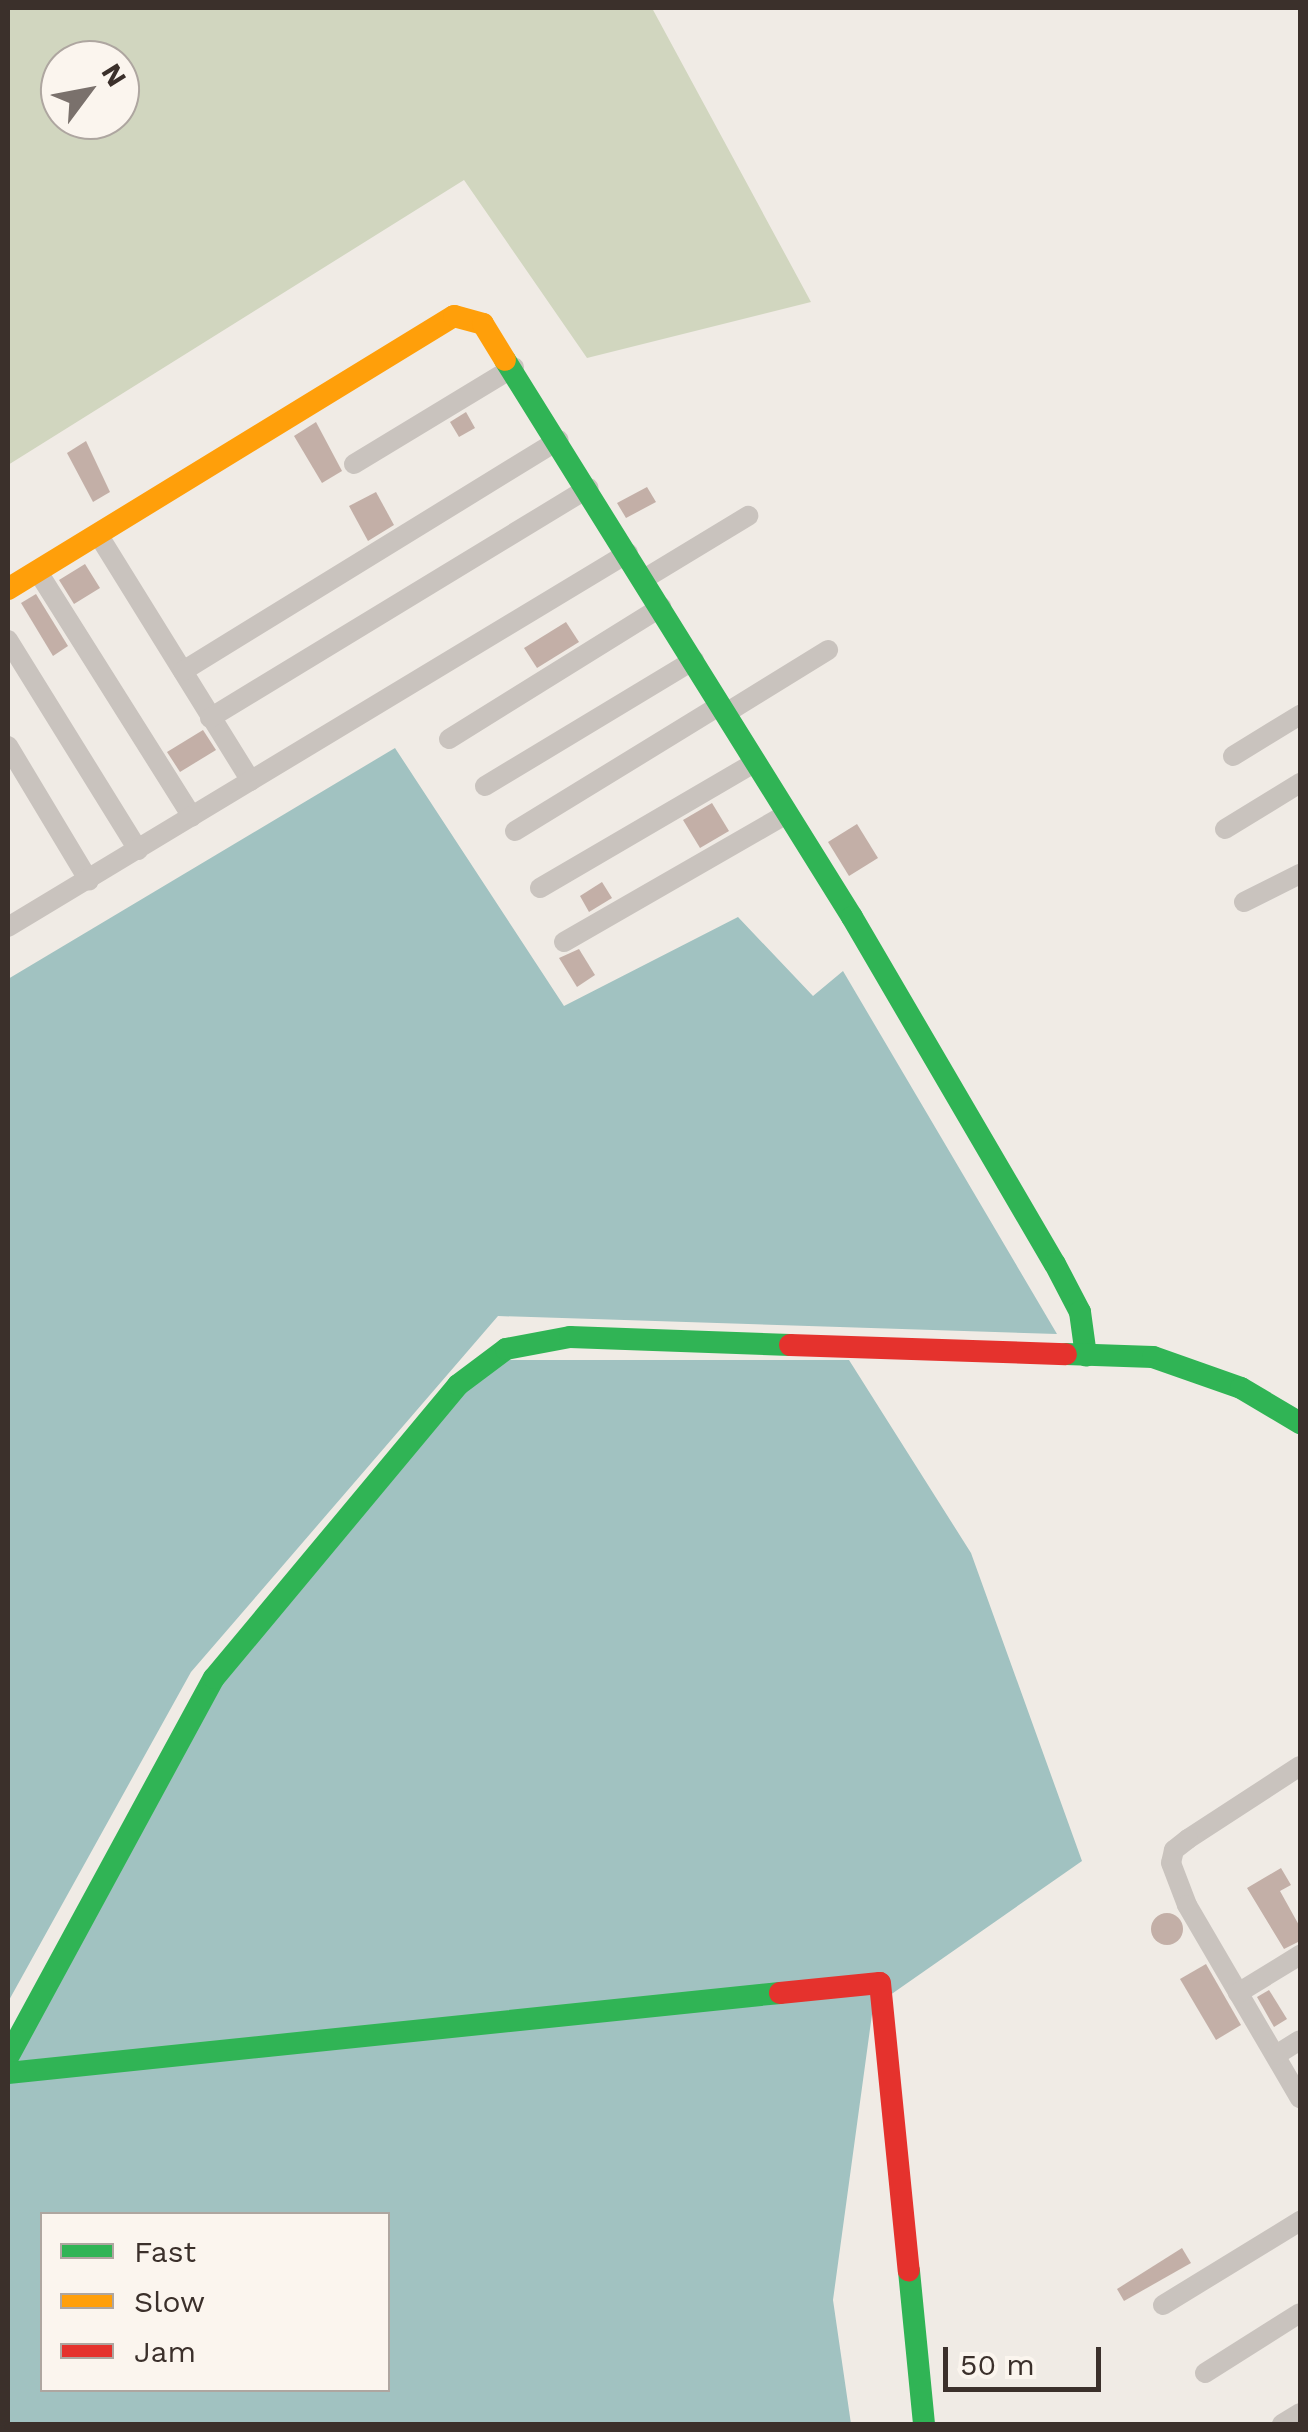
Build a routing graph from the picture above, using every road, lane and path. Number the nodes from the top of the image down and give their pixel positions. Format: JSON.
{"nodes":[{"id":1,"x":514,"y":367,"type":"junction"},
{"id":2,"x":559,"y":440,"type":"junction"},
{"id":3,"x":354,"y":464,"type":"dead end"},
{"id":4,"x":589,"y":488,"type":"junction"},
{"id":5,"x":748,"y":516,"type":"dead end"},
{"id":6,"x":99,"y":536,"type":"junction"},
{"id":7,"x":628,"y":553,"type":"junction"},
{"id":8,"x":38,"y":572,"type":"junction"},
{"id":9,"x":644,"y":579,"type":"junction"},
{"id":10,"x":8,"y":589,"type":"edge"},
{"id":11,"x":661,"y":607,"type":"junction"},
{"id":12,"x":8,"y":640,"type":"edge"},
{"id":13,"x":828,"y":650,"type":"dead end"},
{"id":14,"x":694,"y":660,"type":"junction"},
{"id":15,"x":183,"y":671,"type":"junction"},
{"id":16,"x":724,"y":709,"type":"junction"},
{"id":17,"x":1300,"y":715,"type":"edge"},
{"id":18,"x":210,"y":718,"type":"junction"},
{"id":19,"x":449,"y":739,"type":"dead end"},
{"id":20,"x":8,"y":746,"type":"edge"},
{"id":21,"x":1233,"y":756,"type":"dead end"},
{"id":22,"x":756,"y":762,"type":"junction"},
{"id":23,"x":251,"y":782,"type":"junction"},
{"id":24,"x":1300,"y":783,"type":"edge"},
{"id":25,"x":484,"y":786,"type":"dead end"},
{"id":26,"x":788,"y":813,"type":"junction"},
{"id":27,"x":192,"y":817,"type":"junction"},
{"id":28,"x":1224,"y":829,"type":"dead end"},
{"id":29,"x":514,"y":831,"type":"dead end"},
{"id":30,"x":138,"y":850,"type":"junction"},
{"id":31,"x":1300,"y":874,"type":"edge"},
{"id":32,"x":88,"y":881,"type":"junction"},
{"id":33,"x":540,"y":888,"type":"dead end"},
{"id":34,"x":1244,"y":902,"type":"dead end"},
{"id":35,"x":8,"y":927,"type":"edge"},
{"id":36,"x":564,"y":942,"type":"dead end"},
{"id":37,"x":1086,"y":1356,"type":"junction"},
{"id":38,"x":1300,"y":1423,"type":"edge"},
{"id":39,"x":1300,"y":1766,"type":"edge"},
{"id":40,"x":1300,"y":1955,"type":"edge"},
{"id":41,"x":1238,"y":1992,"type":"junction"},
{"id":42,"x":1300,"y":2040,"type":"edge"},
{"id":43,"x":1276,"y":2054,"type":"junction"},
{"id":44,"x":8,"y":2057,"type":"edge"},
{"id":45,"x":8,"y":2074,"type":"edge"},
{"id":46,"x":1300,"y":2098,"type":"edge"},
{"id":47,"x":1300,"y":2220,"type":"edge"},
{"id":48,"x":1162,"y":2305,"type":"dead end"},
{"id":49,"x":1300,"y":2313,"type":"edge"},
{"id":50,"x":1204,"y":2373,"type":"dead end"},
{"id":51,"x":1300,"y":2413,"type":"edge"},
{"id":52,"x":924,"y":2424,"type":"edge"},
{"id":53,"x":1282,"y":2424,"type":"edge"}],
"edges":[{"from":1,"to":2,"type":"street"},
{"from":1,"to":3,"type":"street"},
{"from":1,"to":6,"type":"street"},
{"from":2,"to":4,"type":"street"},
{"from":2,"to":15,"type":"street"},
{"from":4,"to":7,"type":"street"},
{"from":4,"to":18,"type":"street"},
{"from":5,"to":9,"type":"street"},
{"from":6,"to":8,"type":"street"},
{"from":6,"to":15,"type":"street"},
{"from":7,"to":9,"type":"street"},
{"from":7,"to":23,"type":"street"},
{"from":8,"to":10,"type":"street"},
{"from":8,"to":27,"type":"street"},
{"from":9,"to":11,"type":"street"},
{"from":11,"to":14,"type":"street"},
{"from":11,"to":19,"type":"street"},
{"from":12,"to":30,"type":"street"},
{"from":13,"to":16,"type":"street"},
{"from":14,"to":16,"type":"street"},
{"from":14,"to":25,"type":"street"},
{"from":15,"to":18,"type":"street"},
{"from":16,"to":22,"type":"street"},
{"from":16,"to":29,"type":"street"},
{"from":17,"to":21,"type":"street"},
{"from":18,"to":23,"type":"street"},
{"from":20,"to":32,"type":"street"},
{"from":22,"to":26,"type":"street"},
{"from":22,"to":33,"type":"street"},
{"from":23,"to":27,"type":"street"},
{"from":24,"to":28,"type":"street"},
{"from":26,"to":36,"type":"street"},
{"from":26,"to":37,"type":"street"},
{"from":27,"to":30,"type":"street"},
{"from":30,"to":32,"type":"street"},
{"from":31,"to":34,"type":"street"},
{"from":32,"to":35,"type":"street"},
{"from":37,"to":38,"type":"street"},
{"from":37,"to":44,"type":"street"},
{"from":39,"to":41,"type":"street"},
{"from":40,"to":41,"type":"street"},
{"from":41,"to":43,"type":"street"},
{"from":42,"to":43,"type":"street"},
{"from":43,"to":46,"type":"street"},
{"from":45,"to":52,"type":"street"},
{"from":47,"to":48,"type":"street"},
{"from":49,"to":50,"type":"street"},
{"from":51,"to":53,"type":"street"}]}
